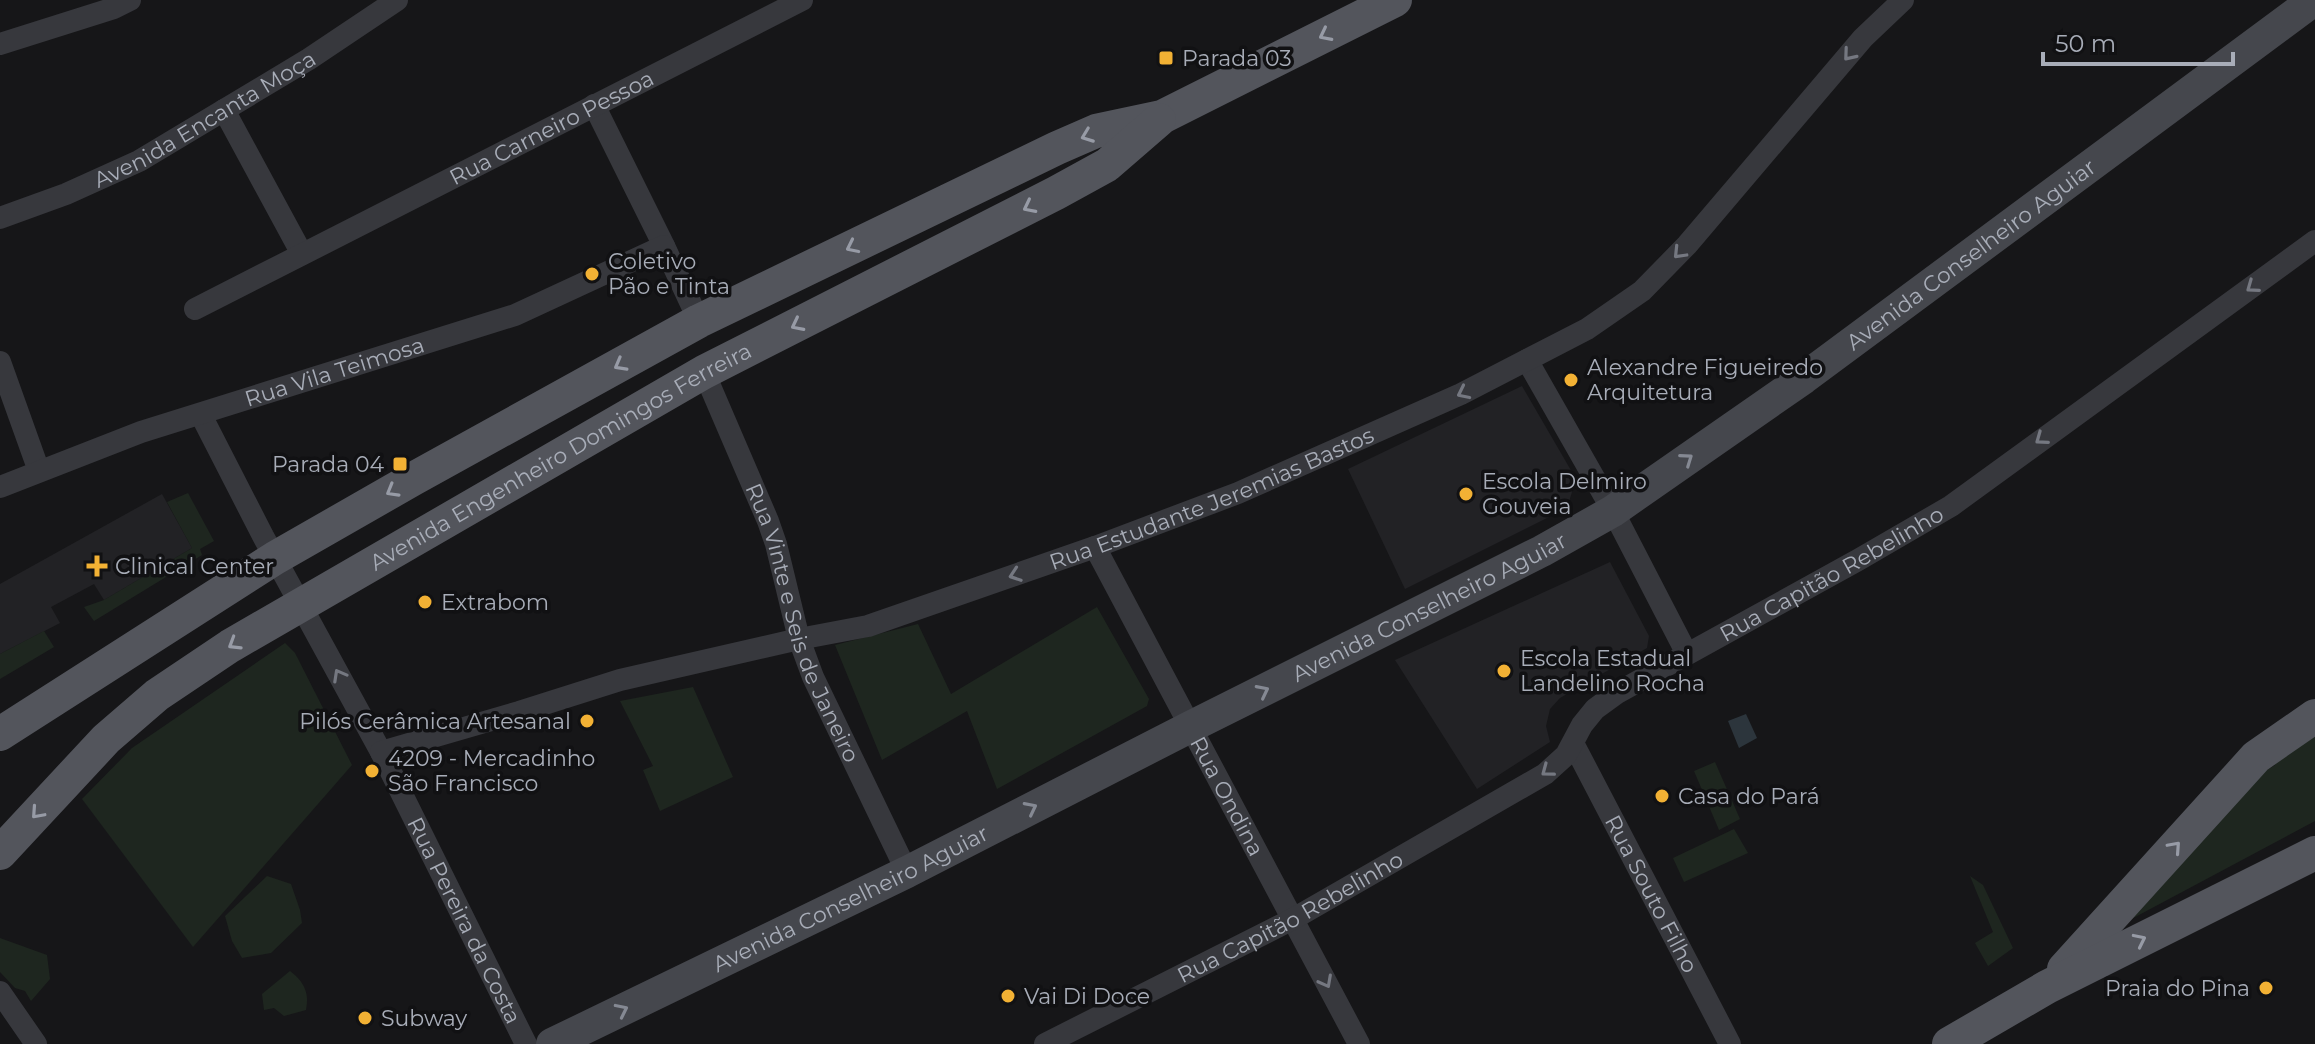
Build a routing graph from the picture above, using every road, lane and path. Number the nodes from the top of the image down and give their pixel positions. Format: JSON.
{"nodes":[{"id":1,"x":130,"y":0,"type":"edge"},
{"id":2,"x":397,"y":0,"type":"edge"},
{"id":3,"x":802,"y":0,"type":"edge"},
{"id":4,"x":1395,"y":0,"type":"edge"},
{"id":5,"x":1903,"y":0,"type":"edge"},
{"id":6,"x":2314,"y":0,"type":"edge"},
{"id":7,"x":0,"y":44,"type":"edge"},
{"id":8,"x":594,"y":105,"type":"junction"},
{"id":9,"x":224,"y":110,"type":"junction"},
{"id":10,"x":1162,"y":117,"type":"junction"},
{"id":11,"x":0,"y":218,"type":"edge"},
{"id":12,"x":2315,"y":241,"type":"edge"},
{"id":13,"x":664,"y":246,"type":"junction"},
{"id":14,"x":302,"y":254,"type":"junction"},
{"id":15,"x":195,"y":309,"type":"dead end"},
{"id":16,"x":699,"y":321,"type":"junction"},
{"id":17,"x":1527,"y":360,"type":"junction"},
{"id":18,"x":0,"y":362,"type":"edge"},
{"id":19,"x":704,"y":372,"type":"junction"},
{"id":20,"x":201,"y":415,"type":"junction"},
{"id":21,"x":39,"y":471,"type":"junction"},
{"id":22,"x":0,"y":487,"type":"edge"},
{"id":23,"x":1613,"y":511,"type":"junction"},
{"id":24,"x":1095,"y":547,"type":"junction"},
{"id":25,"x":275,"y":558,"type":"junction"},
{"id":26,"x":301,"y":605,"type":"junction"},
{"id":27,"x":799,"y":639,"type":"junction"},
{"id":28,"x":1687,"y":654,"type":"junction"},
{"id":29,"x":2315,"y":716,"type":"edge"},
{"id":30,"x":1190,"y":727,"type":"junction"},
{"id":31,"x":0,"y":734,"type":"edge"},
{"id":32,"x":1573,"y":743,"type":"junction"},
{"id":33,"x":381,"y":752,"type":"junction"},
{"id":34,"x":0,"y":853,"type":"edge"},
{"id":35,"x":2315,"y":853,"type":"edge"},
{"id":36,"x":907,"y":872,"type":"junction"},
{"id":37,"x":1293,"y":919,"type":"junction"},
{"id":38,"x":2047,"y":987,"type":"junction"},
{"id":39,"x":0,"y":992,"type":"edge"},
{"id":40,"x":36,"y":1044,"type":"edge"},
{"id":41,"x":526,"y":1044,"type":"edge"},
{"id":42,"x":552,"y":1044,"type":"edge"},
{"id":43,"x":1045,"y":1044,"type":"edge"},
{"id":44,"x":1359,"y":1044,"type":"edge"},
{"id":45,"x":1730,"y":1044,"type":"edge"},
{"id":46,"x":1949,"y":1044,"type":"edge"}],
"edges":[{"from":1,"to":7,"type":"street"},
{"from":2,"to":9,"type":"street","name":"Avenida Encanta Moça"},
{"from":3,"to":8,"type":"street","name":"Rua Carneiro Pessoa"},
{"from":4,"to":10,"type":"main road","name":"Avenida Engenheiro Domingos Ferreira","one_way":true},
{"from":5,"to":17,"type":"street","name":"Rua Estudante Jeremias Bastos","one_way":true},
{"from":23,"to":6,"type":"main road","name":"Avenida Conselheiro Aguiar","one_way":true},
{"from":8,"to":13,"type":"street"},
{"from":8,"to":14,"type":"street","name":"Rua Carneiro Pessoa"},
{"from":9,"to":11,"type":"street","name":"Avenida Encanta Moça"},
{"from":9,"to":14,"type":"street"},
{"from":10,"to":16,"type":"main road","name":"Avenida Engenheiro Domingos Ferreira","one_way":true},
{"from":10,"to":19,"type":"main road","name":"Avenida Engenheiro Domingos Ferreira","one_way":true},
{"from":12,"to":28,"type":"street","name":"Rua Capitão Rebelinho","one_way":true},
{"from":13,"to":16,"type":"street"},
{"from":13,"to":20,"type":"street","name":"Rua Vila Teimosa"},
{"from":14,"to":15,"type":"street","name":"Rua Carneiro Pessoa"},
{"from":16,"to":25,"type":"main road","name":"Avenida Engenheiro Domingos Ferreira","one_way":true},
{"from":17,"to":23,"type":"street"},
{"from":17,"to":24,"type":"street","name":"Rua Estudante Jeremias Bastos","one_way":true},
{"from":18,"to":21,"type":"street"},
{"from":19,"to":26,"type":"main road","name":"Avenida Engenheiro Domingos Ferreira"},
{"from":19,"to":27,"type":"street","name":"Rua Vinte e Seis de Janeiro"},
{"from":20,"to":21,"type":"street","name":"Rua Vila Teimosa"},
{"from":20,"to":25,"type":"street","name":"Rua Pereira da Costa"},
{"from":21,"to":22,"type":"street","name":"Rua Vila Teimosa"},
{"from":23,"to":28,"type":"street"},
{"from":30,"to":23,"type":"main road","name":"Avenida Conselheiro Aguiar","one_way":true},
{"from":24,"to":27,"type":"street","name":"Rua Estudante Jeremias Bastos","one_way":true},
{"from":24,"to":30,"type":"street","name":"Rua Ondina"},
{"from":25,"to":26,"type":"street","name":"Rua Pereira da Costa"},
{"from":25,"to":31,"type":"main road","name":"Avenida Engenheiro Domingos Ferreira"},
{"from":33,"to":26,"type":"street","name":"Rua Pereira da Costa","one_way":true},
{"from":26,"to":34,"type":"main road","name":"Avenida Engenheiro Domingos Ferreira","one_way":true},
{"from":27,"to":33,"type":"street","name":"Rua Estudante Jeremias Bastos"},
{"from":27,"to":36,"type":"street","name":"Rua Vinte e Seis de Janeiro"},
{"from":28,"to":32,"type":"street","name":"Rua Capitão Rebelinho"},
{"from":38,"to":29,"type":"main road","one_way":true},
{"from":36,"to":30,"type":"main road","name":"Avenida Conselheiro Aguiar","one_way":true},
{"from":30,"to":37,"type":"street","name":"Rua Ondina"},
{"from":32,"to":37,"type":"street","name":"Rua Capitão Rebelinho","one_way":true},
{"from":32,"to":45,"type":"street","name":"Rua Souto Filho"},
{"from":33,"to":41,"type":"street","name":"Rua Pereira da Costa"},
{"from":38,"to":35,"type":"main road","one_way":true},
{"from":42,"to":36,"type":"main road","name":"Avenida Conselheiro Aguiar","one_way":true},
{"from":37,"to":43,"type":"street","name":"Rua Capitão Rebelinho"},
{"from":37,"to":44,"type":"street","name":"Rua Ondina","one_way":true},
{"from":38,"to":46,"type":"main road"},
{"from":39,"to":40,"type":"street"}]}
